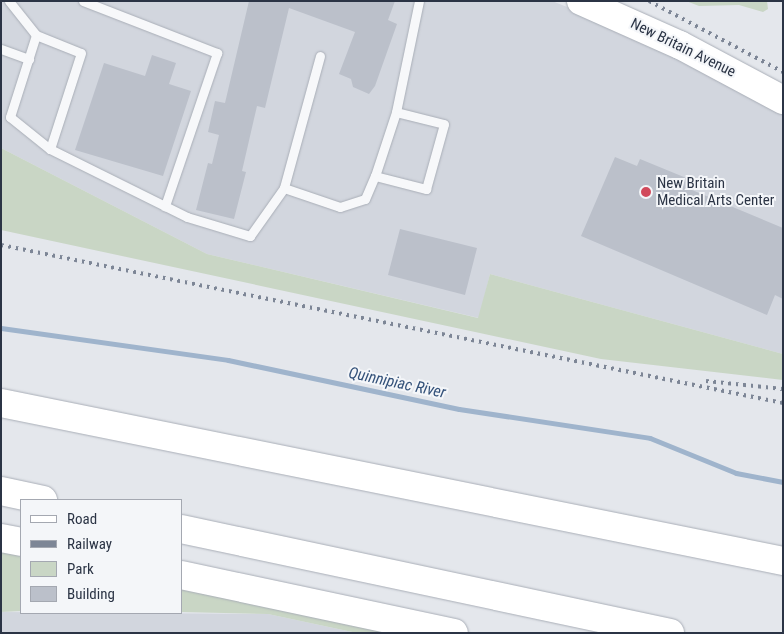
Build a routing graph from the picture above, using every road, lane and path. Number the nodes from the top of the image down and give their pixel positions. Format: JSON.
{"nodes":[{"id":1,"x":9,"y":1,"type":"edge"},
{"id":2,"x":83,"y":1,"type":"edge"},
{"id":3,"x":419,"y":1,"type":"edge"},
{"id":4,"x":581,"y":1,"type":"edge"},
{"id":5,"x":36,"y":35,"type":"junction"},
{"id":6,"x":1,"y":49,"type":"edge"},
{"id":7,"x":320,"y":56,"type":"dead end"},
{"id":8,"x":29,"y":59,"type":"junction"},
{"id":9,"x":783,"y":100,"type":"edge"},
{"id":10,"x":396,"y":112,"type":"junction"},
{"id":11,"x":6,"y":116,"type":"edge"},
{"id":12,"x":50,"y":148,"type":"junction"},
{"id":13,"x":375,"y":176,"type":"junction"},
{"id":14,"x":284,"y":188,"type":"junction"},
{"id":15,"x":165,"y":206,"type":"junction"},
{"id":16,"x":1,"y":403,"type":"edge"},
{"id":17,"x":1,"y":492,"type":"edge"},
{"id":18,"x":38,"y":499,"type":"edge"},
{"id":19,"x":182,"y":530,"type":"edge"},
{"id":20,"x":1,"y":538,"type":"edge"},
{"id":21,"x":20,"y":542,"type":"edge"},
{"id":22,"x":778,"y":559,"type":"edge"},
{"id":23,"x":182,"y":575,"type":"edge"},
{"id":24,"x":454,"y":633,"type":"edge"},
{"id":25,"x":670,"y":633,"type":"edge"}],
"edges":[{"from":1,"to":5,"type":"lane"},
{"from":2,"to":15,"type":"lane"},
{"from":3,"to":10,"type":"lane"},
{"from":4,"to":9,"type":"main road","name":"New Britain Avenue"},
{"from":5,"to":8,"type":"lane"},
{"from":5,"to":12,"type":"lane"},
{"from":6,"to":8,"type":"lane"},
{"from":7,"to":14,"type":"lane"},
{"from":8,"to":11,"type":"lane"},
{"from":10,"to":13,"type":"lane"},
{"from":10,"to":13,"type":"lane"},
{"from":11,"to":12,"type":"lane"},
{"from":12,"to":15,"type":"lane"},
{"from":13,"to":14,"type":"lane"},
{"from":14,"to":15,"type":"lane"},
{"from":16,"to":22,"type":"main road"},
{"from":17,"to":18,"type":"main road"},
{"from":19,"to":25,"type":"main road"},
{"from":20,"to":21,"type":"main road"},
{"from":23,"to":24,"type":"main road"}]}
